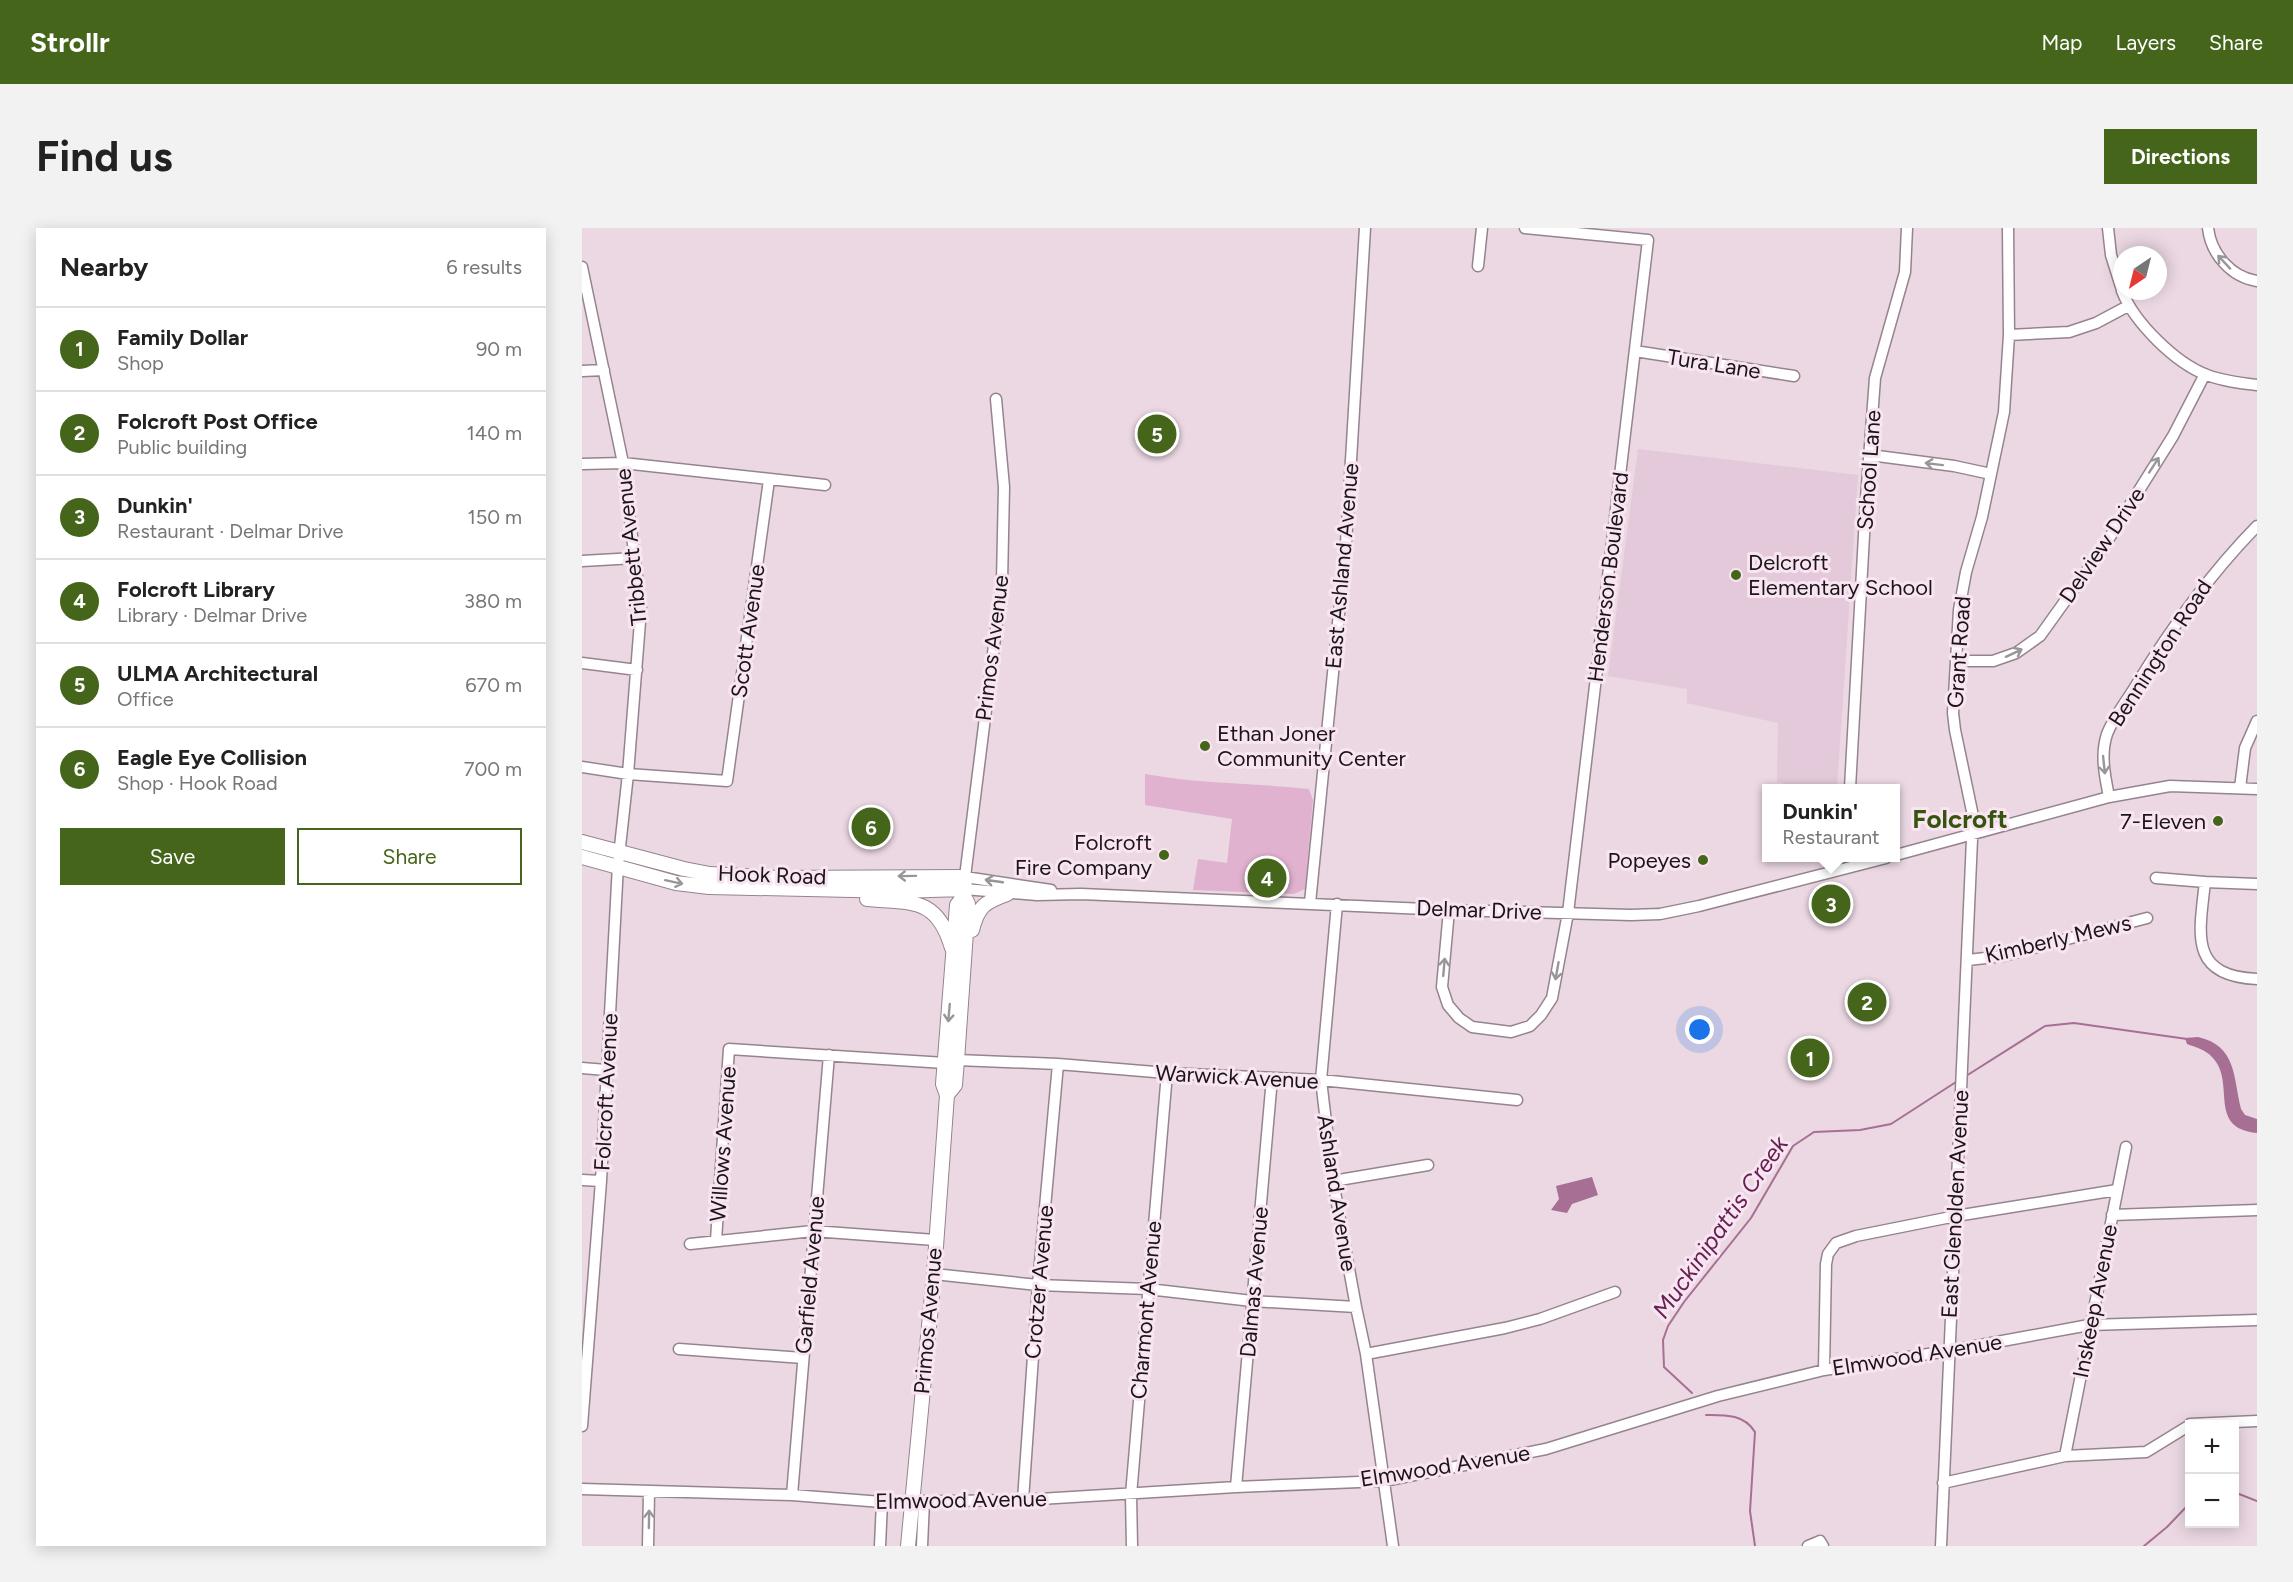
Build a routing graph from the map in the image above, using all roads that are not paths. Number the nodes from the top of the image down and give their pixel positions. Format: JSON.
{"nodes":[{"id":1,"x":1365,"y":228,"type":"edge"},
{"id":2,"x":1482,"y":228,"type":"edge"},
{"id":3,"x":1525,"y":228,"type":"edge"},
{"id":4,"x":1907,"y":228,"type":"edge"},
{"id":5,"x":2008,"y":228,"type":"edge"},
{"id":6,"x":2108,"y":228,"type":"edge"},
{"id":7,"x":2208,"y":228,"type":"edge"},
{"id":8,"x":2113,"y":261,"type":"edge"},
{"id":9,"x":1479,"y":266,"type":"dead end"},
{"id":10,"x":583,"y":272,"type":"edge"},
{"id":11,"x":2257,"y":280,"type":"edge"},
{"id":12,"x":2126,"y":300,"type":"edge"},
{"id":13,"x":2128,"y":306,"type":"junction"},
{"id":14,"x":2008,"y":335,"type":"junction"},
{"id":15,"x":1635,"y":351,"type":"junction"},
{"id":16,"x":604,"y":370,"type":"junction"},
{"id":17,"x":582,"y":371,"type":"edge"},
{"id":18,"x":2205,"y":374,"type":"junction"},
{"id":19,"x":1794,"y":376,"type":"dead end"},
{"id":20,"x":2257,"y":385,"type":"edge"},
{"id":21,"x":996,"y":399,"type":"dead end"},
{"id":22,"x":1870,"y":455,"type":"junction"},
{"id":23,"x":623,"y":463,"type":"junction"},
{"id":24,"x":582,"y":464,"type":"edge"},
{"id":25,"x":1991,"y":474,"type":"junction"},
{"id":26,"x":769,"y":480,"type":"junction"},
{"id":27,"x":825,"y":485,"type":"dead end"},
{"id":28,"x":2257,"y":526,"type":"edge"},
{"id":29,"x":635,"y":558,"type":"junction"},
{"id":30,"x":582,"y":561,"type":"edge"},
{"id":31,"x":1957,"y":661,"type":"junction"},
{"id":32,"x":582,"y":663,"type":"edge"},
{"id":33,"x":637,"y":670,"type":"junction"},
{"id":34,"x":2257,"y":721,"type":"edge"},
{"id":35,"x":582,"y":767,"type":"edge"},
{"id":36,"x":628,"y":774,"type":"junction"},
{"id":37,"x":1850,"y":784,"type":"edge"},
{"id":38,"x":2240,"y":788,"type":"junction"},
{"id":39,"x":2257,"y":789,"type":"edge"},
{"id":40,"x":2109,"y":798,"type":"junction"},
{"id":41,"x":1973,"y":834,"type":"junction"},
{"id":42,"x":582,"y":842,"type":"edge"},
{"id":43,"x":620,"y":851,"type":"junction"},
{"id":44,"x":1900,"y":854,"type":"edge"},
{"id":45,"x":582,"y":857,"type":"edge"},
{"id":46,"x":1846,"y":863,"type":"edge"},
{"id":47,"x":618,"y":865,"type":"junction"},
{"id":48,"x":2156,"y":878,"type":"dead end"},
{"id":49,"x":2205,"y":882,"type":"junction"},
{"id":50,"x":2257,"y":884,"type":"edge"},
{"id":51,"x":965,"y":887,"type":"junction"},
{"id":52,"x":830,"y":890,"type":"junction"},
{"id":53,"x":1064,"y":893,"type":"junction"},
{"id":54,"x":1007,"y":894,"type":"junction"},
{"id":55,"x":1310,"y":903,"type":"junction"},
{"id":56,"x":1337,"y":904,"type":"junction"},
{"id":57,"x":1449,"y":910,"type":"junction"},
{"id":58,"x":1568,"y":913,"type":"junction"},
{"id":59,"x":2147,"y":918,"type":"dead end"},
{"id":60,"x":960,"y":955,"type":"junction"},
{"id":61,"x":1968,"y":960,"type":"junction"},
{"id":62,"x":2257,"y":979,"type":"edge"},
{"id":63,"x":729,"y":1049,"type":"joint"},
{"id":64,"x":829,"y":1055,"type":"junction"},
{"id":65,"x":951,"y":1061,"type":"junction"},
{"id":66,"x":1058,"y":1064,"type":"junction"},
{"id":67,"x":582,"y":1068,"type":"edge"},
{"id":68,"x":606,"y":1070,"type":"junction"},
{"id":69,"x":1167,"y":1073,"type":"junction"},
{"id":70,"x":1272,"y":1078,"type":"junction"},
{"id":71,"x":1961,"y":1078,"type":"joint"},
{"id":72,"x":1321,"y":1080,"type":"junction"},
{"id":73,"x":1517,"y":1100,"type":"dead end"},
{"id":74,"x":2126,"y":1146,"type":"dead end"},
{"id":75,"x":1428,"y":1165,"type":"dead end"},
{"id":76,"x":582,"y":1180,"type":"edge"},
{"id":77,"x":601,"y":1181,"type":"junction"},
{"id":78,"x":1333,"y":1181,"type":"junction"},
{"id":79,"x":2117,"y":1190,"type":"junction"},
{"id":80,"x":2257,"y":1210,"type":"edge"},
{"id":81,"x":2112,"y":1215,"type":"junction"},
{"id":82,"x":1956,"y":1216,"type":"junction"},
{"id":83,"x":813,"y":1231,"type":"junction"},
{"id":84,"x":716,"y":1240,"type":"junction"},
{"id":85,"x":935,"y":1240,"type":"junction"},
{"id":86,"x":690,"y":1244,"type":"dead end"},
{"id":87,"x":934,"y":1274,"type":"junction"},
{"id":88,"x":1038,"y":1285,"type":"junction"},
{"id":89,"x":1148,"y":1289,"type":"junction"},
{"id":90,"x":1615,"y":1292,"type":"dead end"},
{"id":91,"x":1252,"y":1301,"type":"junction"},
{"id":92,"x":1356,"y":1307,"type":"junction"},
{"id":93,"x":2257,"y":1320,"type":"edge"},
{"id":94,"x":2089,"y":1325,"type":"junction"},
{"id":95,"x":680,"y":1348,"type":"dead end"},
{"id":96,"x":1948,"y":1351,"type":"junction"},
{"id":97,"x":1366,"y":1354,"type":"junction"},
{"id":98,"x":803,"y":1358,"type":"junction"},
{"id":99,"x":1824,"y":1370,"type":"junction"},
{"id":100,"x":584,"y":1378,"type":"edge"},
{"id":101,"x":2257,"y":1421,"type":"edge"},
{"id":102,"x":2239,"y":1422,"type":"edge"},
{"id":103,"x":582,"y":1426,"type":"edge"},
{"id":104,"x":2185,"y":1428,"type":"edge"},
{"id":105,"x":2065,"y":1456,"type":"junction"},
{"id":106,"x":1384,"y":1481,"type":"junction"},
{"id":107,"x":1943,"y":1483,"type":"junction"},
{"id":108,"x":1236,"y":1487,"type":"junction"},
{"id":109,"x":582,"y":1490,"type":"edge"},
{"id":110,"x":649,"y":1492,"type":"junction"},
{"id":111,"x":792,"y":1495,"type":"junction"},
{"id":112,"x":1131,"y":1495,"type":"junction"},
{"id":113,"x":1023,"y":1500,"type":"junction"},
{"id":114,"x":918,"y":1501,"type":"junction"},
{"id":115,"x":882,"y":1502,"type":"junction"},
{"id":116,"x":1822,"y":1543,"type":"edge"},
{"id":117,"x":648,"y":1546,"type":"edge"},
{"id":118,"x":880,"y":1546,"type":"edge"},
{"id":119,"x":908,"y":1546,"type":"edge"},
{"id":120,"x":922,"y":1546,"type":"edge"},
{"id":121,"x":1132,"y":1546,"type":"edge"},
{"id":122,"x":1393,"y":1546,"type":"edge"},
{"id":123,"x":1808,"y":1546,"type":"edge"},
{"id":124,"x":1941,"y":1546,"type":"edge"}],
"edges":[{"from":1,"to":55,"type":"street","name":"East Ashland Avenue"},
{"from":2,"to":9,"type":"street"},
{"from":3,"to":15,"type":"street","name":"Henderson Boulevard"},
{"from":4,"to":22,"type":"street","name":"School Lane"},
{"from":5,"to":14,"type":"street","name":"Grant Road"},
{"from":6,"to":8,"type":"street"},
{"from":11,"to":7,"type":"street","one_way":true},
{"from":10,"to":16,"type":"street","name":"Tribbett Avenue"},
{"from":12,"to":13,"type":"street"},
{"from":13,"to":14,"type":"street"},
{"from":13,"to":18,"type":"street"},
{"from":14,"to":25,"type":"street","name":"Grant Road"},
{"from":15,"to":19,"type":"street","name":"Tura Lane"},
{"from":15,"to":58,"type":"street","name":"Henderson Boulevard"},
{"from":16,"to":17,"type":"street"},
{"from":16,"to":23,"type":"street","name":"Tribbett Avenue"},
{"from":18,"to":20,"type":"street"},
{"from":31,"to":18,"type":"street","name":"Delview Drive","one_way":true},
{"from":21,"to":51,"type":"street","name":"Primos Avenue"},
{"from":25,"to":22,"type":"street","one_way":true},
{"from":22,"to":37,"type":"street","name":"School Lane"},
{"from":23,"to":24,"type":"street"},
{"from":23,"to":26,"type":"street"},
{"from":23,"to":29,"type":"street","name":"Tribbett Avenue"},
{"from":25,"to":31,"type":"street","name":"Grant Road"},
{"from":26,"to":27,"type":"street"},
{"from":26,"to":36,"type":"street","name":"Scott Avenue"},
{"from":28,"to":40,"type":"street","name":"Bennington Road","one_way":true},
{"from":29,"to":30,"type":"street"},
{"from":29,"to":33,"type":"street","name":"Tribbett Avenue"},
{"from":31,"to":41,"type":"street","name":"Grant Road"},
{"from":32,"to":33,"type":"street"},
{"from":33,"to":36,"type":"street","name":"Tribbett Avenue"},
{"from":34,"to":38,"type":"street"},
{"from":35,"to":36,"type":"street"},
{"from":36,"to":43,"type":"street","name":"Tribbett Avenue"},
{"from":38,"to":39,"type":"street"},
{"from":38,"to":40,"type":"street"},
{"from":40,"to":41,"type":"street"},
{"from":41,"to":44,"type":"street"},
{"from":41,"to":61,"type":"street","name":"Grant Road"},
{"from":42,"to":43,"type":"main road","name":"Hook Road"},
{"from":43,"to":47,"type":"street","name":"Tribbett Avenue"},
{"from":51,"to":43,"type":"main road","name":"Hook Road","one_way":true},
{"from":45,"to":47,"type":"main road","name":"Hook Road"},
{"from":46,"to":58,"type":"street","name":"Delmar Drive"},
{"from":47,"to":52,"type":"main road","name":"Hook Road","one_way":true},
{"from":47,"to":68,"type":"street","name":"Folcroft Avenue"},
{"from":48,"to":49,"type":"street"},
{"from":49,"to":50,"type":"street"},
{"from":49,"to":62,"type":"street"},
{"from":51,"to":52,"type":"main road","name":"Hook Road"},
{"from":53,"to":51,"type":"street","name":"Delmar Drive","one_way":true},
{"from":51,"to":54,"type":"street","name":"Delmar Drive"},
{"from":51,"to":60,"type":"main road","name":"Primos Avenue"},
{"from":52,"to":60,"type":"main road"},
{"from":53,"to":54,"type":"street","name":"Delmar Drive"},
{"from":53,"to":55,"type":"street","name":"Delmar Drive"},
{"from":54,"to":60,"type":"main road"},
{"from":55,"to":56,"type":"street","name":"Delmar Drive"},
{"from":56,"to":57,"type":"street","name":"Delmar Drive"},
{"from":56,"to":72,"type":"street","name":"Ashland Avenue"},
{"from":57,"to":58,"type":"street","name":"Delmar Drive"},
{"from":58,"to":57,"type":"street","name":"Henderson Boulevard","one_way":true},
{"from":59,"to":61,"type":"street","name":"Kimberly Mews"},
{"from":60,"to":65,"type":"main road","name":"Primos Avenue"},
{"from":61,"to":71,"type":"street","name":"Grant Road"},
{"from":63,"to":64,"type":"street","name":"Warwick Avenue"},
{"from":63,"to":84,"type":"street","name":"Willows Avenue"},
{"from":64,"to":65,"type":"street","name":"Warwick Avenue"},
{"from":64,"to":83,"type":"street","name":"Garfield Avenue"},
{"from":65,"to":66,"type":"street","name":"Warwick Avenue"},
{"from":65,"to":85,"type":"main road","name":"Primos Avenue"},
{"from":66,"to":69,"type":"street","name":"Warwick Avenue"},
{"from":66,"to":88,"type":"street","name":"Crotzer Avenue"},
{"from":67,"to":68,"type":"street"},
{"from":68,"to":77,"type":"street","name":"Folcroft Avenue"},
{"from":69,"to":70,"type":"street","name":"Warwick Avenue"},
{"from":69,"to":89,"type":"street","name":"Charmont Avenue"},
{"from":70,"to":72,"type":"street","name":"Warwick Avenue"},
{"from":70,"to":91,"type":"street","name":"Dalmas Avenue"},
{"from":71,"to":82,"type":"street","name":"East Glenolden Avenue"},
{"from":72,"to":73,"type":"street","name":"Warwick Avenue"},
{"from":72,"to":78,"type":"street","name":"Ashland Avenue"},
{"from":74,"to":79,"type":"street","name":"Inskeep Avenue"},
{"from":75,"to":78,"type":"street"},
{"from":76,"to":77,"type":"street"},
{"from":77,"to":100,"type":"street","name":"Folcroft Avenue"},
{"from":78,"to":92,"type":"street","name":"Ashland Avenue"},
{"from":79,"to":81,"type":"street","name":"Inskeep Avenue"},
{"from":79,"to":82,"type":"street"},
{"from":80,"to":81,"type":"street"},
{"from":81,"to":94,"type":"street","name":"Inskeep Avenue"},
{"from":82,"to":96,"type":"street","name":"East Glenolden Avenue"},
{"from":82,"to":99,"type":"street"},
{"from":83,"to":84,"type":"street"},
{"from":83,"to":85,"type":"street"},
{"from":83,"to":98,"type":"street","name":"Garfield Avenue"},
{"from":84,"to":86,"type":"street"},
{"from":85,"to":87,"type":"main road","name":"Primos Avenue"},
{"from":87,"to":88,"type":"street"},
{"from":87,"to":114,"type":"main road","name":"Primos Avenue"},
{"from":88,"to":89,"type":"street"},
{"from":88,"to":113,"type":"street","name":"Crotzer Avenue"},
{"from":89,"to":91,"type":"street"},
{"from":89,"to":112,"type":"street","name":"Charmont Avenue"},
{"from":90,"to":97,"type":"street"},
{"from":91,"to":92,"type":"street"},
{"from":91,"to":108,"type":"street","name":"Dalmas Avenue"},
{"from":92,"to":97,"type":"street","name":"Ashland Avenue"},
{"from":93,"to":94,"type":"street","name":"Elmwood Avenue"},
{"from":94,"to":96,"type":"street","name":"Elmwood Avenue"},
{"from":94,"to":105,"type":"street","name":"Inskeep Avenue"},
{"from":95,"to":98,"type":"street"},
{"from":96,"to":99,"type":"street","name":"Elmwood Avenue"},
{"from":96,"to":107,"type":"street","name":"East Glenolden Avenue"},
{"from":97,"to":106,"type":"street","name":"Ashland Avenue"},
{"from":98,"to":111,"type":"street","name":"Garfield Avenue"},
{"from":99,"to":106,"type":"street","name":"Elmwood Avenue"},
{"from":100,"to":103,"type":"street","name":"Folcroft Avenue"},
{"from":101,"to":102,"type":"street"},
{"from":104,"to":105,"type":"street"},
{"from":105,"to":107,"type":"street"},
{"from":106,"to":108,"type":"street","name":"Elmwood Avenue"},
{"from":106,"to":122,"type":"street"},
{"from":107,"to":124,"type":"street","name":"East Glenolden Avenue"},
{"from":108,"to":112,"type":"street","name":"Elmwood Avenue"},
{"from":109,"to":110,"type":"street","name":"Elmwood Avenue"},
{"from":110,"to":111,"type":"street","name":"Elmwood Avenue"},
{"from":117,"to":110,"type":"street","one_way":true},
{"from":111,"to":115,"type":"street","name":"Elmwood Avenue"},
{"from":112,"to":113,"type":"street","name":"Elmwood Avenue"},
{"from":112,"to":121,"type":"street","name":"Charmont Avenue"},
{"from":113,"to":114,"type":"street","name":"Elmwood Avenue"},
{"from":114,"to":115,"type":"street","name":"Elmwood Avenue"},
{"from":114,"to":119,"type":"main road","name":"Primos Avenue"},
{"from":114,"to":120,"type":"street"},
{"from":115,"to":118,"type":"street"},
{"from":116,"to":123,"type":"street"}]}
